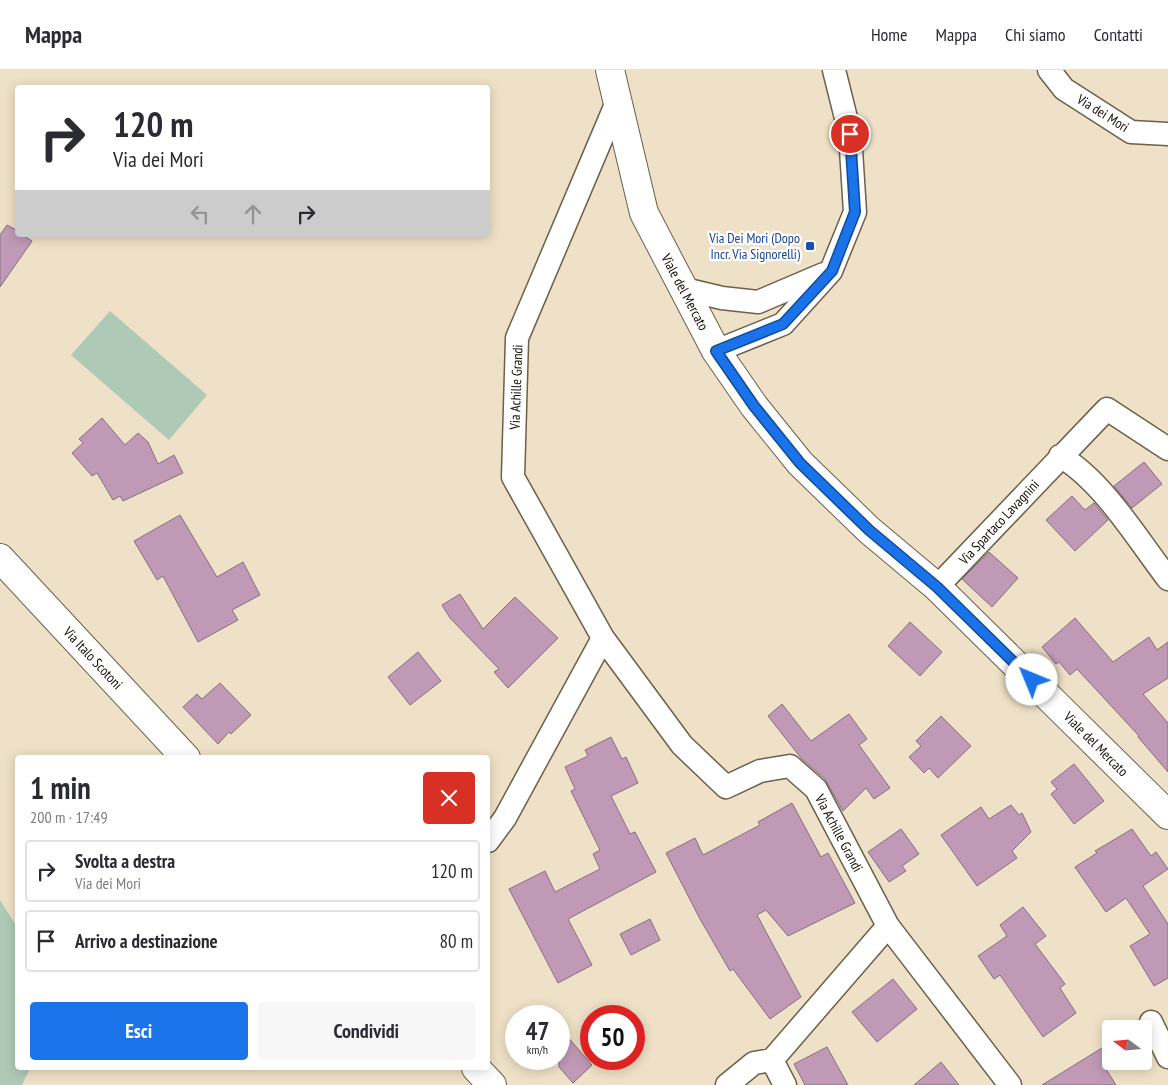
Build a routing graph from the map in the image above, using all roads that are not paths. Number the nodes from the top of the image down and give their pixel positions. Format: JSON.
{"nodes":[{"id":1,"x":610,"y":70,"type":"edge"},
{"id":2,"x":834,"y":70,"type":"edge"},
{"id":3,"x":1049,"y":70,"type":"edge"},
{"id":4,"x":618,"y":102,"type":"junction"},
{"id":5,"x":1168,"y":134,"type":"edge"},
{"id":6,"x":832,"y":271,"type":"junction"},
{"id":7,"x":684,"y":289,"type":"junction"},
{"id":8,"x":716,"y":351,"type":"junction"},
{"id":9,"x":1168,"y":449,"type":"edge"},
{"id":10,"x":1060,"y":456,"type":"junction"},
{"id":11,"x":0,"y":558,"type":"edge"},
{"id":12,"x":1168,"y":579,"type":"edge"},
{"id":13,"x":937,"y":587,"type":"junction"},
{"id":14,"x":603,"y":638,"type":"junction"},
{"id":15,"x":183,"y":755,"type":"edge"},
{"id":16,"x":1168,"y":815,"type":"edge"},
{"id":17,"x":490,"y":838,"type":"edge"},
{"id":18,"x":888,"y":926,"type":"junction"},
{"id":19,"x":1152,"y":1026,"type":"edge"},
{"id":20,"x":1168,"y":1057,"type":"edge"},
{"id":21,"x":772,"y":1060,"type":"junction"},
{"id":22,"x":478,"y":1070,"type":"edge"},
{"id":23,"x":492,"y":1085,"type":"edge"},
{"id":24,"x":727,"y":1085,"type":"edge"},
{"id":25,"x":786,"y":1085,"type":"edge"},
{"id":26,"x":1010,"y":1085,"type":"edge"}],
"edges":[{"from":1,"to":4,"type":"main road","name":"Viale del Mercato"},
{"from":2,"to":6,"type":"street"},
{"from":3,"to":5,"type":"street","name":"Via dei Mori"},
{"from":4,"to":7,"type":"main road","name":"Viale del Mercato"},
{"from":4,"to":14,"type":"street","name":"Via Achille Grandi"},
{"from":6,"to":7,"type":"street"},
{"from":6,"to":8,"type":"street"},
{"from":7,"to":8,"type":"main road","name":"Viale del Mercato"},
{"from":8,"to":13,"type":"main road","name":"Viale del Mercato"},
{"from":9,"to":10,"type":"street","name":"Via Spartaco Lavagnini"},
{"from":10,"to":12,"type":"street"},
{"from":10,"to":13,"type":"street","name":"Via Spartaco Lavagnini"},
{"from":11,"to":15,"type":"main road","name":"Via Italo Scotoni"},
{"from":13,"to":16,"type":"main road","name":"Viale del Mercato"},
{"from":14,"to":17,"type":"street"},
{"from":14,"to":18,"type":"street","name":"Via Achille Grandi"},
{"from":18,"to":21,"type":"street"},
{"from":18,"to":26,"type":"street","name":"Via Achille Grandi"},
{"from":19,"to":20,"type":"street"},
{"from":21,"to":24,"type":"street"},
{"from":21,"to":25,"type":"street"},
{"from":22,"to":23,"type":"main road"}]}
